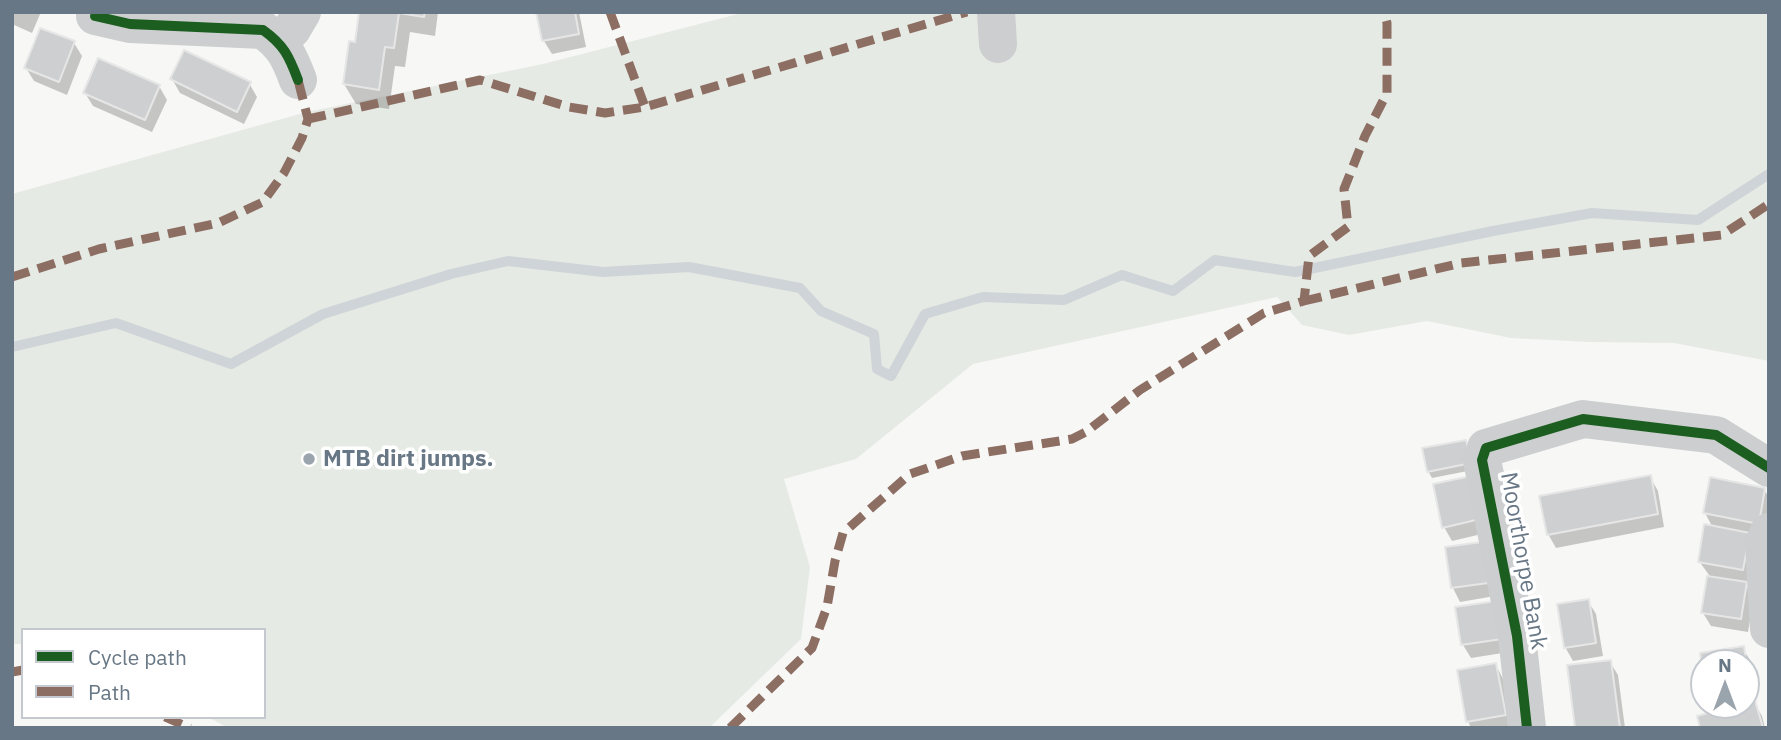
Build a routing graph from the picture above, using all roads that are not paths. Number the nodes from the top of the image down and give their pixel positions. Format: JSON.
{"nodes":[{"id":1,"x":302,"y":12,"type":"edge"},
{"id":2,"x":95,"y":16,"type":"dead end"},
{"id":3,"x":279,"y":42,"type":"junction"},
{"id":4,"x":298,"y":80,"type":"dead end"},
{"id":5,"x":1769,"y":468,"type":"edge"},
{"id":6,"x":1769,"y":532,"type":"edge"},
{"id":7,"x":1769,"y":629,"type":"edge"},
{"id":8,"x":1527,"y":728,"type":"edge"}],
"edges":[{"from":1,"to":3,"type":"street"},
{"from":2,"to":3,"type":"street"},
{"from":3,"to":4,"type":"street"},
{"from":5,"to":8,"type":"street","name":"Moorthorpe Bank"},
{"from":6,"to":7,"type":"street"}]}
